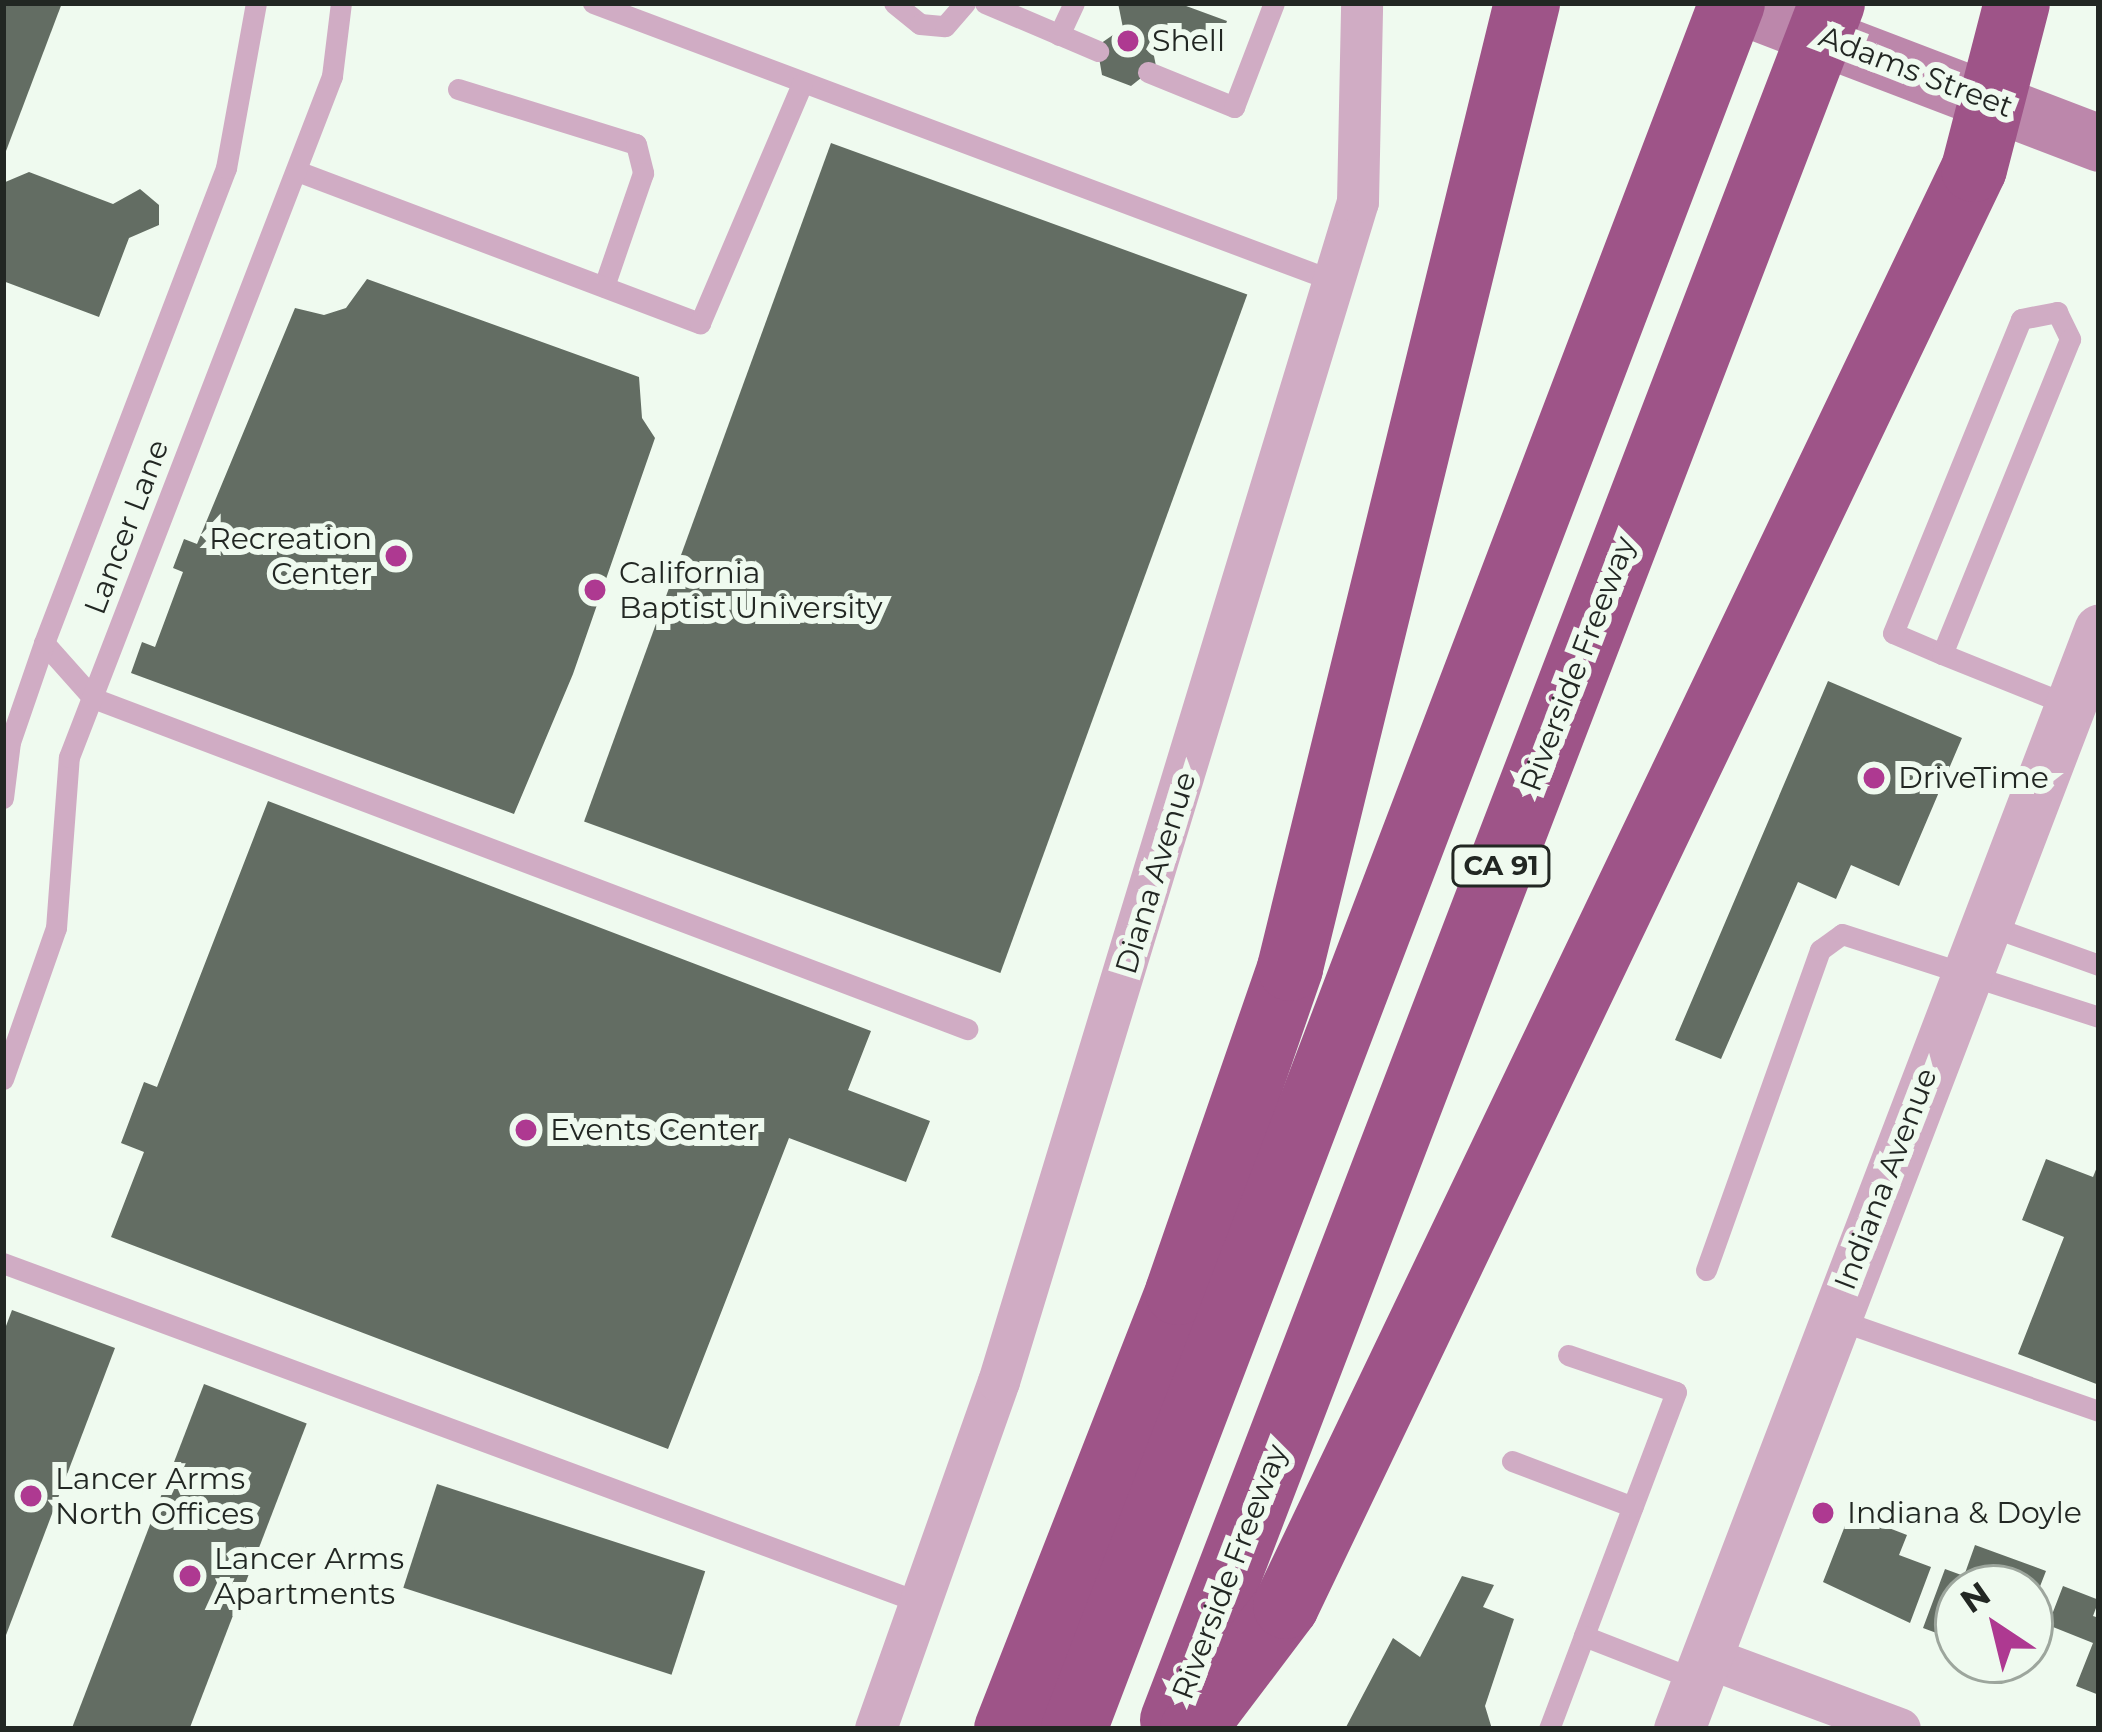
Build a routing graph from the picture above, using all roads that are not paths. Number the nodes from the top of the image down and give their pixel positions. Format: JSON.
{"nodes":[{"id":1,"x":256,"y":3,"type":"edge"},
{"id":2,"x":340,"y":3,"type":"edge"},
{"id":3,"x":593,"y":3,"type":"edge"},
{"id":4,"x":894,"y":3,"type":"edge"},
{"id":5,"x":965,"y":3,"type":"edge"},
{"id":6,"x":985,"y":3,"type":"edge"},
{"id":7,"x":1074,"y":3,"type":"edge"},
{"id":8,"x":1274,"y":3,"type":"edge"},
{"id":9,"x":1362,"y":3,"type":"edge"},
{"id":10,"x":1527,"y":3,"type":"edge"},
{"id":11,"x":1732,"y":3,"type":"edge"},
{"id":12,"x":1832,"y":3,"type":"edge"},
{"id":13,"x":2017,"y":3,"type":"edge"},
{"id":14,"x":1059,"y":34,"type":"junction"},
{"id":15,"x":1098,"y":51,"type":"dead end"},
{"id":16,"x":1148,"y":72,"type":"dead end"},
{"id":17,"x":802,"y":84,"type":"junction"},
{"id":18,"x":458,"y":88,"type":"dead end"},
{"id":19,"x":1990,"y":100,"type":"junction"},
{"id":20,"x":2099,"y":142,"type":"edge"},
{"id":21,"x":297,"y":171,"type":"junction"},
{"id":22,"x":1334,"y":280,"type":"junction"},
{"id":23,"x":604,"y":286,"type":"junction"},
{"id":24,"x":2099,"y":630,"type":"edge"},
{"id":25,"x":44,"y":643,"type":"junction"},
{"id":26,"x":1942,"y":654,"type":"junction"},
{"id":27,"x":93,"y":698,"type":"junction"},
{"id":28,"x":2070,"y":705,"type":"junction"},
{"id":29,"x":3,"y":798,"type":"edge"},
{"id":30,"x":1983,"y":924,"type":"junction"},
{"id":31,"x":2099,"y":965,"type":"edge"},
{"id":32,"x":1977,"y":977,"type":"junction"},
{"id":33,"x":2099,"y":1017,"type":"edge"},
{"id":34,"x":967,"y":1029,"type":"dead end"},
{"id":35,"x":3,"y":1078,"type":"edge"},
{"id":36,"x":3,"y":1263,"type":"edge"},
{"id":37,"x":1706,"y":1270,"type":"dead end"},
{"id":38,"x":1834,"y":1318,"type":"junction"},
{"id":39,"x":1568,"y":1355,"type":"dead end"},
{"id":40,"x":2099,"y":1412,"type":"edge"},
{"id":41,"x":1512,"y":1461,"type":"dead end"},
{"id":42,"x":1633,"y":1507,"type":"junction"},
{"id":43,"x":919,"y":1602,"type":"junction"},
{"id":44,"x":1584,"y":1636,"type":"junction"},
{"id":45,"x":1701,"y":1669,"type":"junction"},
{"id":46,"x":876,"y":1729,"type":"edge"},
{"id":47,"x":1007,"y":1729,"type":"edge"},
{"id":48,"x":1074,"y":1729,"type":"edge"},
{"id":49,"x":1169,"y":1729,"type":"edge"},
{"id":50,"x":1193,"y":1729,"type":"edge"},
{"id":51,"x":1549,"y":1729,"type":"edge"},
{"id":52,"x":1678,"y":1729,"type":"edge"},
{"id":53,"x":1900,"y":1729,"type":"edge"}],
"edges":[{"from":1,"to":25,"type":"lane","name":"Lancer Lane"},
{"from":2,"to":21,"type":"lane","name":"Lancer Lane"},
{"from":3,"to":17,"type":"lane"},
{"from":4,"to":5,"type":"lane"},
{"from":6,"to":14,"type":"lane"},
{"from":7,"to":14,"type":"lane"},
{"from":8,"to":16,"type":"lane"},
{"from":9,"to":22,"type":"street","name":"Diana Avenue"},
{"from":10,"to":47,"type":"highway"},
{"from":11,"to":19,"type":"main road","name":"Adams Street"},
{"from":11,"to":48,"type":"highway","number":"CA 91"},
{"from":12,"to":49,"type":"highway","name":"Riverside Freeway","number":"CA 91"},
{"from":13,"to":19,"type":"highway"},
{"from":14,"to":15,"type":"lane"},
{"from":17,"to":22,"type":"lane"},
{"from":17,"to":23,"type":"lane"},
{"from":18,"to":23,"type":"lane"},
{"from":19,"to":20,"type":"main road","name":"Adams Street"},
{"from":19,"to":50,"type":"highway"},
{"from":21,"to":23,"type":"lane"},
{"from":21,"to":27,"type":"lane","name":"Lancer Lane"},
{"from":22,"to":43,"type":"street","name":"Diana Avenue"},
{"from":24,"to":28,"type":"street","name":"Indiana Avenue"},
{"from":25,"to":27,"type":"lane"},
{"from":25,"to":29,"type":"lane","name":"Lancer Lane"},
{"from":26,"to":26,"type":"lane"},
{"from":26,"to":28,"type":"lane"},
{"from":27,"to":34,"type":"lane"},
{"from":27,"to":35,"type":"lane","name":"Lancer Lane"},
{"from":28,"to":30,"type":"street","name":"Indiana Avenue"},
{"from":30,"to":31,"type":"lane"},
{"from":30,"to":32,"type":"street","name":"Indiana Avenue"},
{"from":32,"to":33,"type":"lane"},
{"from":32,"to":37,"type":"lane"},
{"from":32,"to":38,"type":"street","name":"Indiana Avenue"},
{"from":36,"to":43,"type":"lane"},
{"from":38,"to":40,"type":"lane"},
{"from":38,"to":45,"type":"street","name":"Indiana Avenue"},
{"from":39,"to":42,"type":"lane"},
{"from":41,"to":42,"type":"lane"},
{"from":42,"to":44,"type":"lane"},
{"from":43,"to":46,"type":"street","name":"Diana Avenue"},
{"from":44,"to":45,"type":"lane"},
{"from":44,"to":51,"type":"lane"},
{"from":45,"to":52,"type":"street","name":"Indiana Avenue"},
{"from":45,"to":53,"type":"street"}]}
